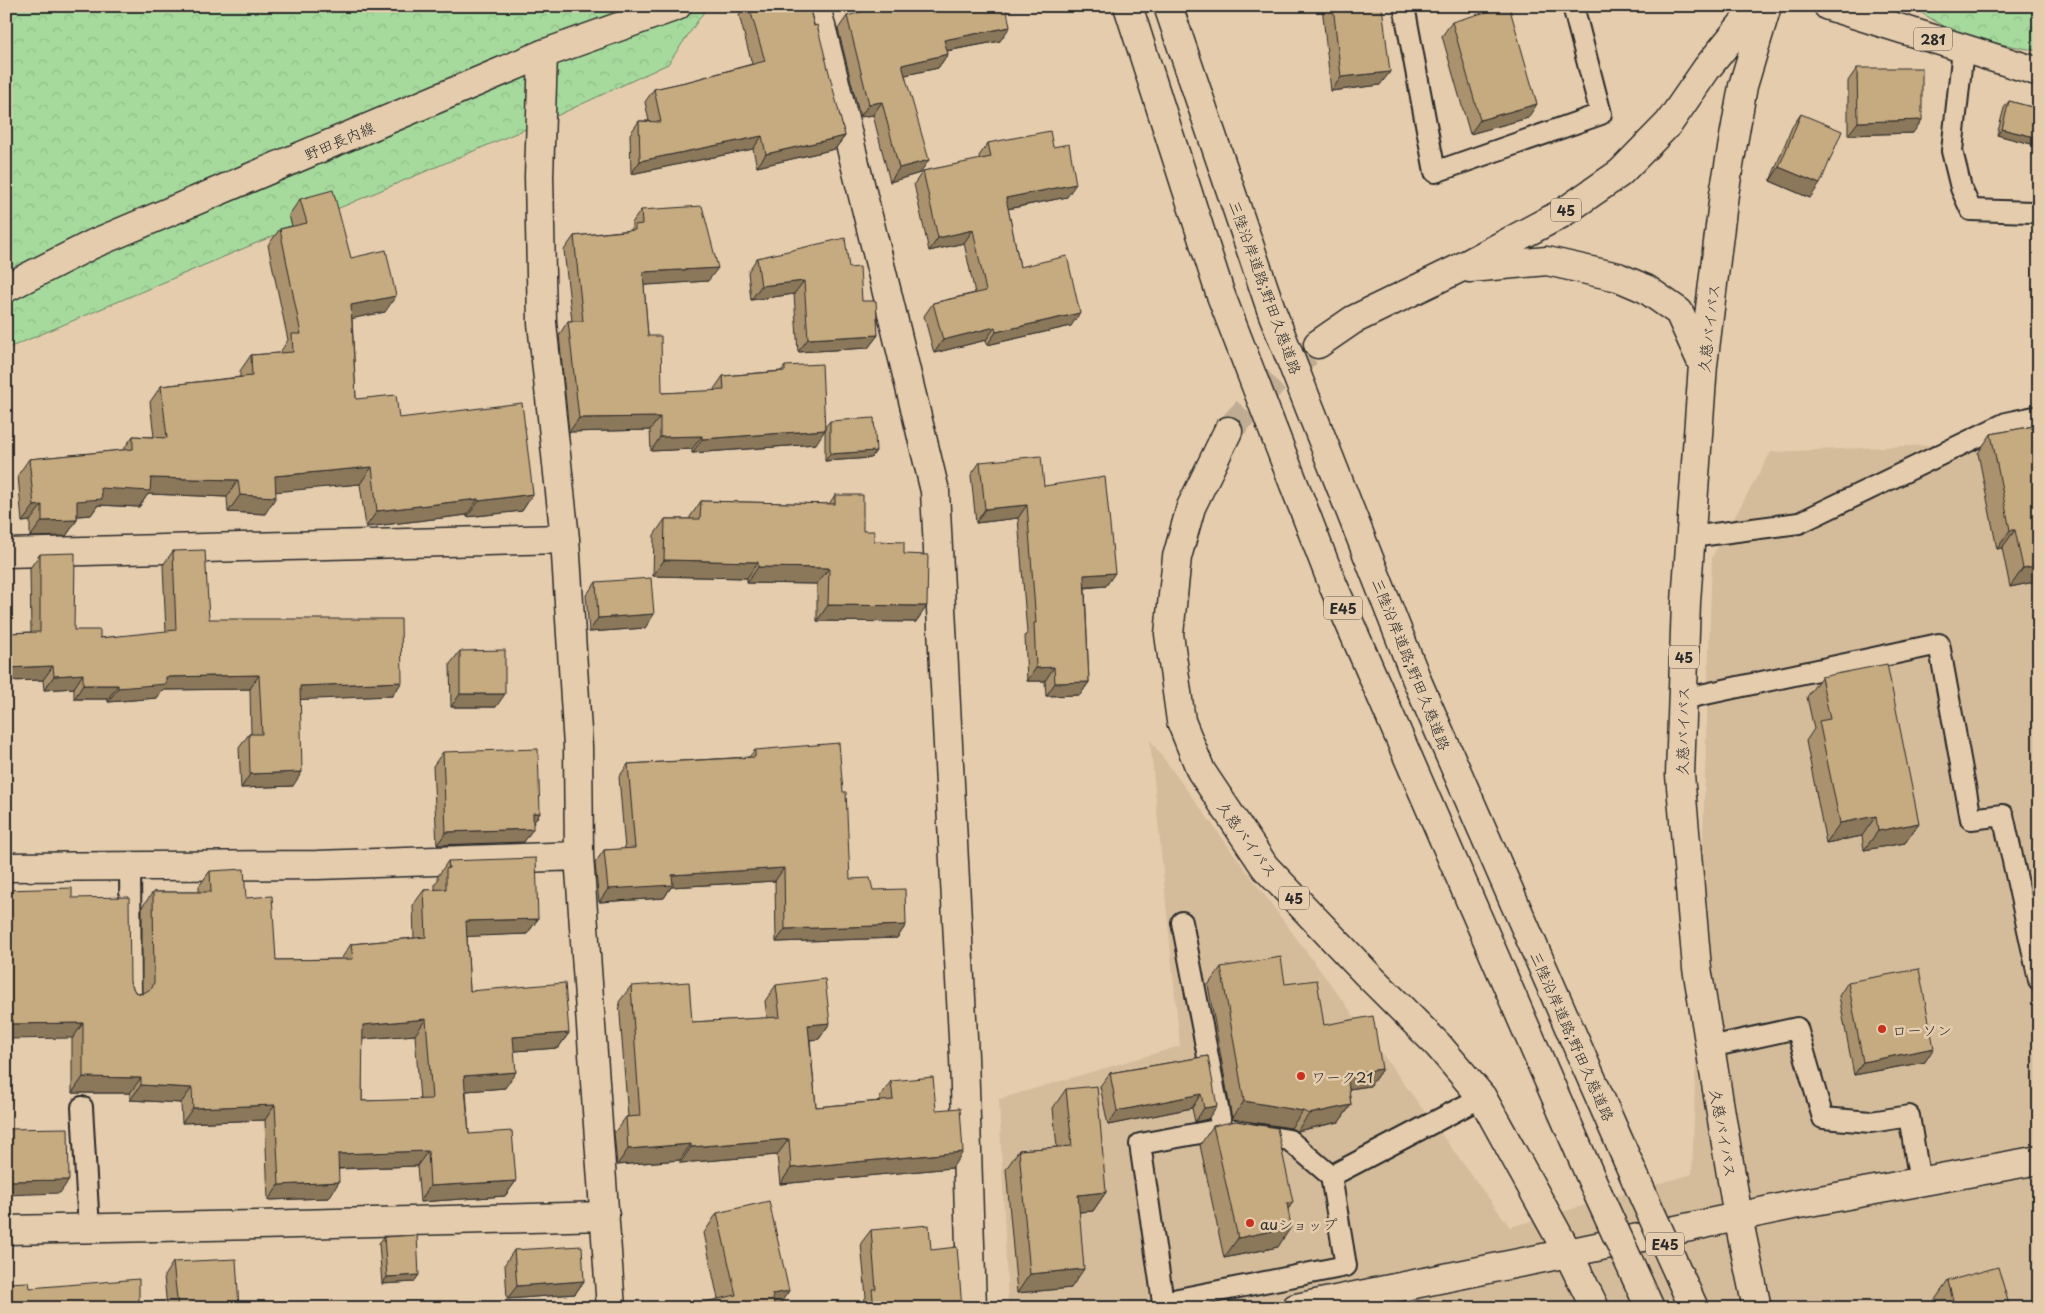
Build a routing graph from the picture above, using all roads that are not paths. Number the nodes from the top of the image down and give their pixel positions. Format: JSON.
{"nodes":[{"id":1,"x":677,"y":6,"type":"edge"},
{"id":2,"x":816,"y":6,"type":"edge"},
{"id":3,"x":1128,"y":6,"type":"edge"},
{"id":4,"x":1168,"y":6,"type":"edge"},
{"id":5,"x":1404,"y":6,"type":"edge"},
{"id":6,"x":1573,"y":6,"type":"edge"},
{"id":7,"x":1757,"y":6,"type":"edge"},
{"id":8,"x":1766,"y":6,"type":"edge"},
{"id":9,"x":1828,"y":6,"type":"edge"},
{"id":10,"x":1963,"y":49,"type":"junction"},
{"id":11,"x":543,"y":54,"type":"junction"},
{"id":12,"x":2039,"y":72,"type":"edge"},
{"id":13,"x":2039,"y":214,"type":"edge"},
{"id":14,"x":1458,"y":269,"type":"junction"},
{"id":15,"x":6,"y":288,"type":"edge"},
{"id":16,"x":1318,"y":344,"type":"tunnel mouth"},
{"id":17,"x":1704,"y":365,"type":"junction"},
{"id":18,"x":2039,"y":416,"type":"edge"},
{"id":19,"x":1228,"y":431,"type":"tunnel mouth"},
{"id":20,"x":1691,"y":537,"type":"junction"},
{"id":21,"x":565,"y":539,"type":"junction"},
{"id":22,"x":6,"y":553,"type":"edge"},
{"id":23,"x":1682,"y":699,"type":"junction"},
{"id":24,"x":579,"y":856,"type":"junction"},
{"id":25,"x":130,"y":865,"type":"junction"},
{"id":26,"x":6,"y":867,"type":"edge"},
{"id":27,"x":1182,"y":922,"type":"dead end"},
{"id":28,"x":2039,"y":980,"type":"edge"},
{"id":29,"x":131,"y":996,"type":"edge"},
{"id":30,"x":1710,"y":1047,"type":"junction"},
{"id":31,"x":1482,"y":1097,"type":"junction"},
{"id":32,"x":82,"y":1107,"type":"dead end"},
{"id":33,"x":1222,"y":1129,"type":"junction"},
{"id":34,"x":2039,"y":1160,"type":"edge"},
{"id":35,"x":1330,"y":1176,"type":"junction"},
{"id":36,"x":1920,"y":1182,"type":"junction"},
{"id":37,"x":605,"y":1216,"type":"junction"},
{"id":38,"x":1738,"y":1217,"type":"junction"},
{"id":39,"x":89,"y":1229,"type":"junction"},
{"id":40,"x":6,"y":1230,"type":"edge"},
{"id":41,"x":1568,"y":1253,"type":"junction"},
{"id":42,"x":611,"y":1308,"type":"edge"},
{"id":43,"x":972,"y":1308,"type":"edge"},
{"id":44,"x":1296,"y":1308,"type":"edge"},
{"id":45,"x":1595,"y":1308,"type":"edge"},
{"id":46,"x":1650,"y":1308,"type":"edge"},
{"id":47,"x":1694,"y":1308,"type":"edge"},
{"id":48,"x":1757,"y":1308,"type":"edge"}],
"edges":[{"from":1,"to":11,"type":"main road","name":"野田長内線"},
{"from":2,"to":43,"type":"main road"},
{"from":3,"to":46,"type":"main road","number":"E45","bridge":true},
{"from":4,"to":47,"type":"main road","name":"三陸沿岸道路;野田久慈道路","number":"E45","bridge":true},
{"from":5,"to":6,"type":"lane"},
{"from":7,"to":14,"type":"main road","number":"45"},
{"from":8,"to":17,"type":"main road","name":"久慈バイパス","number":"45"},
{"from":9,"to":10,"type":"main road","number":"281"},
{"from":10,"to":12,"type":"main road","number":"281"},
{"from":10,"to":13,"type":"lane"},
{"from":11,"to":15,"type":"main road","name":"野田長内線"},
{"from":11,"to":21,"type":"main road"},
{"from":14,"to":16,"type":"main road","number":"45"},
{"from":14,"to":17,"type":"main road","number":"45"},
{"from":17,"to":20,"type":"main road","name":"久慈バイパス","number":"45"},
{"from":18,"to":20,"type":"lane"},
{"from":19,"to":31,"type":"main road","name":"久慈バイパス","number":"45"},
{"from":20,"to":23,"type":"main road","name":"久慈バイパス","number":"45"},
{"from":21,"to":22,"type":"main road"},
{"from":21,"to":24,"type":"main road"},
{"from":23,"to":28,"type":"lane"},
{"from":23,"to":30,"type":"main road","name":"久慈バイパス","number":"45"},
{"from":24,"to":25,"type":"main road"},
{"from":24,"to":37,"type":"main road"},
{"from":25,"to":26,"type":"main road"},
{"from":25,"to":29,"type":"lane"},
{"from":27,"to":33,"type":"lane"},
{"from":30,"to":36,"type":"lane"},
{"from":30,"to":38,"type":"main road","name":"久慈バイパス","number":"45"},
{"from":31,"to":35,"type":"lane"},
{"from":31,"to":41,"type":"main road","name":"久慈バイパス","number":"45"},
{"from":32,"to":39,"type":"lane"},
{"from":33,"to":35,"type":"lane"},
{"from":33,"to":35,"type":"lane"},
{"from":34,"to":36,"type":"main road"},
{"from":36,"to":38,"type":"main road"},
{"from":37,"to":39,"type":"main road"},
{"from":37,"to":42,"type":"main road"},
{"from":38,"to":41,"type":"main road"},
{"from":38,"to":48,"type":"main road","name":"久慈バイパス","number":"45"},
{"from":39,"to":40,"type":"main road"},
{"from":41,"to":44,"type":"main road"},
{"from":41,"to":45,"type":"main road","name":"久慈バイパス","number":"45"}]}
